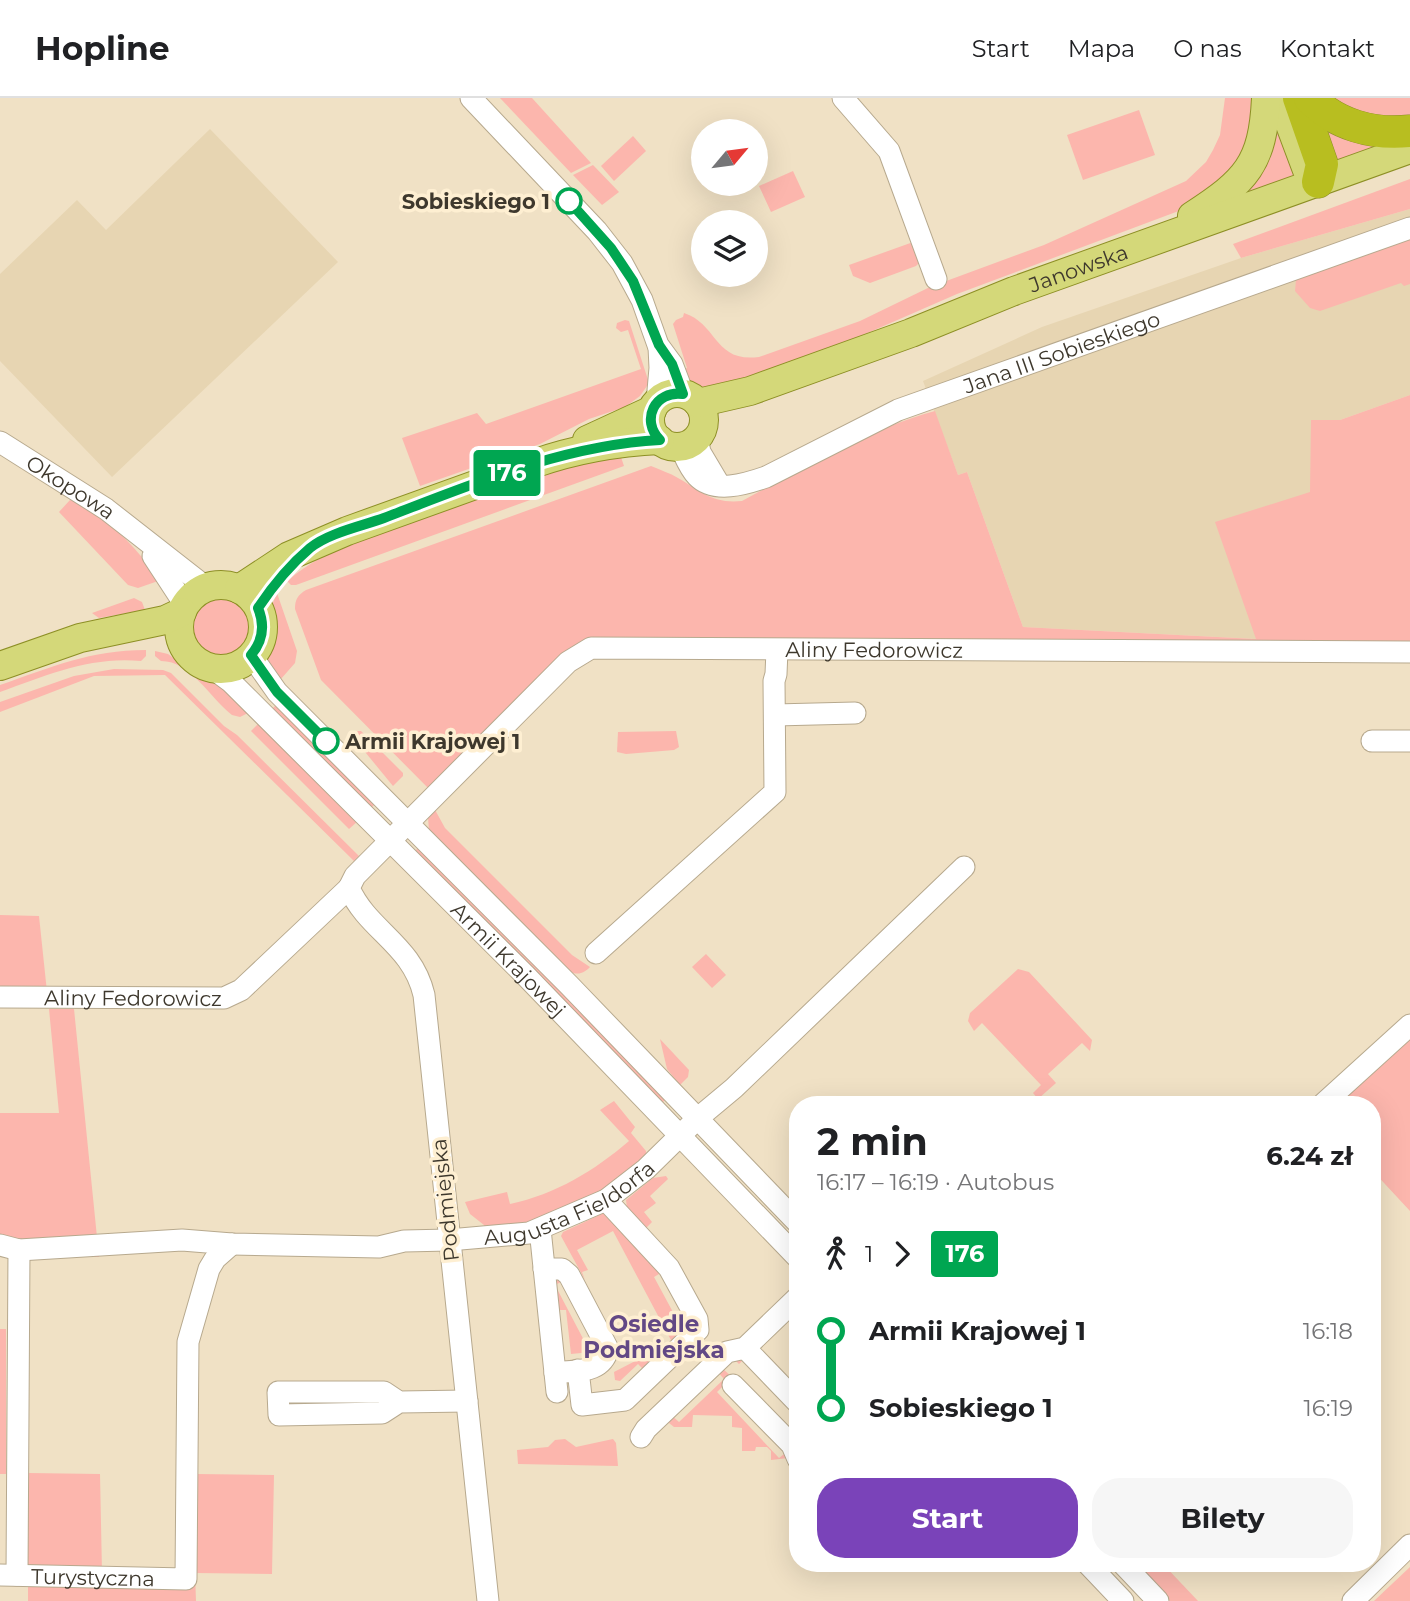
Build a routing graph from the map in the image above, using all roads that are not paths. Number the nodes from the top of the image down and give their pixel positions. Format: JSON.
{"nodes":[{"id":1,"x":471,"y":98,"type":"edge"},
{"id":2,"x":844,"y":98,"type":"edge"},
{"id":3,"x":1266,"y":98,"type":"edge"},
{"id":4,"x":1280,"y":98,"type":"edge"},
{"id":5,"x":1299,"y":98,"type":"edge"},
{"id":6,"x":1310,"y":98,"type":"edge"},
{"id":7,"x":1410,"y":131,"type":"edge"},
{"id":8,"x":1410,"y":149,"type":"edge"},
{"id":9,"x":1318,"y":182,"type":"junction"},
{"id":10,"x":1410,"y":229,"type":"edge"},
{"id":11,"x":1151,"y":241,"type":"junction"},
{"id":12,"x":936,"y":279,"type":"dead end"},
{"id":13,"x":679,"y":418,"type":"junction"},
{"id":14,"x":0,"y":442,"type":"edge"},
{"id":15,"x":248,"y":599,"type":"junction"},
{"id":16,"x":191,"y":601,"type":"junction"},
{"id":17,"x":107,"y":634,"type":"junction"},
{"id":18,"x":182,"y":643,"type":"junction"},
{"id":19,"x":777,"y":650,"type":"junction"},
{"id":20,"x":1410,"y":652,"type":"edge"},
{"id":21,"x":251,"y":655,"type":"junction"},
{"id":22,"x":0,"y":666,"type":"edge"},
{"id":23,"x":212,"y":667,"type":"junction"},
{"id":24,"x":855,"y":713,"type":"dead end"},
{"id":25,"x":775,"y":715,"type":"junction"},
{"id":26,"x":1372,"y":741,"type":"dead end"},
{"id":27,"x":1410,"y":741,"type":"edge"},
{"id":28,"x":408,"y":823,"type":"junction"},
{"id":29,"x":390,"y":840,"type":"junction"},
{"id":30,"x":964,"y":867,"type":"dead end"},
{"id":31,"x":349,"y":888,"type":"junction"},
{"id":32,"x":596,"y":953,"type":"dead end"},
{"id":33,"x":0,"y":997,"type":"edge"},
{"id":34,"x":1410,"y":1025,"type":"edge"},
{"id":35,"x":1332,"y":1096,"type":"edge"},
{"id":36,"x":698,"y":1118,"type":"junction"},
{"id":37,"x":680,"y":1135,"type":"junction"},
{"id":38,"x":606,"y":1200,"type":"junction"},
{"id":39,"x":789,"y":1214,"type":"edge"},
{"id":40,"x":540,"y":1228,"type":"junction"},
{"id":41,"x":449,"y":1240,"type":"junction"},
{"id":42,"x":232,"y":1244,"type":"junction"},
{"id":43,"x":9,"y":1247,"type":"edge"},
{"id":44,"x":789,"y":1249,"type":"edge"},
{"id":45,"x":544,"y":1269,"type":"junction"},
{"id":46,"x":789,"y":1306,"type":"edge"},
{"id":47,"x":695,"y":1333,"type":"junction"},
{"id":48,"x":745,"y":1348,"type":"junction"},
{"id":49,"x":719,"y":1359,"type":"junction"},
{"id":50,"x":578,"y":1370,"type":"junction"},
{"id":51,"x":733,"y":1385,"type":"dead end"},
{"id":52,"x":789,"y":1394,"type":"edge"},
{"id":53,"x":467,"y":1401,"type":"junction"},
{"id":54,"x":399,"y":1402,"type":"junction"},
{"id":55,"x":641,"y":1437,"type":"dead end"},
{"id":56,"x":789,"y":1441,"type":"edge"},
{"id":57,"x":1410,"y":1545,"type":"edge"},
{"id":58,"x":1096,"y":1572,"type":"edge"},
{"id":59,"x":1131,"y":1572,"type":"edge"},
{"id":60,"x":8,"y":1575,"type":"edge"},
{"id":61,"x":488,"y":1601,"type":"edge"},
{"id":62,"x":1124,"y":1601,"type":"edge"},
{"id":63,"x":1158,"y":1601,"type":"edge"},
{"id":64,"x":1353,"y":1601,"type":"edge"}],
"edges":[{"from":1,"to":13,"type":"street","name":"Jana III Sobieskiego"},
{"from":2,"to":12,"type":"street"},
{"from":3,"to":11,"type":"main road"},
{"from":4,"to":9,"type":"main road"},
{"from":5,"to":9,"type":"highway"},
{"from":6,"to":7,"type":"highway"},
{"from":8,"to":9,"type":"main road","name":"Janowska"},
{"from":9,"to":11,"type":"main road","name":"Janowska"},
{"from":10,"to":13,"type":"street","name":"Jana III Sobieskiego"},
{"from":11,"to":13,"type":"main road","name":"Janowska"},
{"from":13,"to":15,"type":"main road","name":"Janowska"},
{"from":14,"to":16,"type":"street","name":"Okopowa"},
{"from":15,"to":16,"type":"main road"},
{"from":15,"to":21,"type":"main road"},
{"from":16,"to":17,"type":"main road"},
{"from":16,"to":18,"type":"main road"},
{"from":17,"to":18,"type":"main road"},
{"from":17,"to":22,"type":"main road"},
{"from":18,"to":23,"type":"main road"},
{"from":19,"to":20,"type":"street","name":"Aliny Fedorowicz"},
{"from":19,"to":25,"type":"street"},
{"from":19,"to":28,"type":"street","name":"Aliny Fedorowicz"},
{"from":21,"to":23,"type":"main road"},
{"from":21,"to":28,"type":"street","name":"Armii Krajowej"},
{"from":23,"to":29,"type":"street","name":"Armii Krajowej"},
{"from":24,"to":25,"type":"street"},
{"from":25,"to":32,"type":"street"},
{"from":26,"to":27,"type":"street"},
{"from":28,"to":29,"type":"street","name":"Aliny Fedorowicz"},
{"from":28,"to":36,"type":"street","name":"Armii Krajowej"},
{"from":29,"to":31,"type":"street"},
{"from":29,"to":37,"type":"street","name":"Armii Krajowej"},
{"from":30,"to":36,"type":"street"},
{"from":31,"to":33,"type":"street","name":"Aliny Fedorowicz"},
{"from":31,"to":41,"type":"street","name":"Podmiejska"},
{"from":34,"to":35,"type":"street"},
{"from":36,"to":37,"type":"street","name":"Augusta Fieldorfa"},
{"from":36,"to":39,"type":"street","name":"Armii Krajowej"},
{"from":37,"to":38,"type":"street","name":"Augusta Fieldorfa"},
{"from":37,"to":44,"type":"street","name":"Armii Krajowej"},
{"from":38,"to":40,"type":"street","name":"Augusta Fieldorfa"},
{"from":38,"to":47,"type":"street"},
{"from":40,"to":41,"type":"street","name":"Augusta Fieldorfa"},
{"from":40,"to":45,"type":"street"},
{"from":41,"to":42,"type":"street","name":"Augusta Fieldorfa"},
{"from":41,"to":53,"type":"street","name":"Podmiejska"},
{"from":42,"to":43,"type":"street","name":"Augusta Fieldorfa"},
{"from":42,"to":60,"type":"street","name":"Turystyczna"},
{"from":43,"to":60,"type":"street"},
{"from":45,"to":50,"type":"street"},
{"from":45,"to":50,"type":"street"},
{"from":46,"to":48,"type":"street"},
{"from":47,"to":49,"type":"street"},
{"from":47,"to":50,"type":"street"},
{"from":48,"to":49,"type":"street"},
{"from":48,"to":52,"type":"street"},
{"from":49,"to":55,"type":"street"},
{"from":51,"to":56,"type":"street"},
{"from":53,"to":54,"type":"street"},
{"from":53,"to":61,"type":"street","name":"Podmiejska"},
{"from":54,"to":54,"type":"street"},
{"from":57,"to":64,"type":"street"},
{"from":58,"to":62,"type":"street"},
{"from":59,"to":63,"type":"street"}]}
